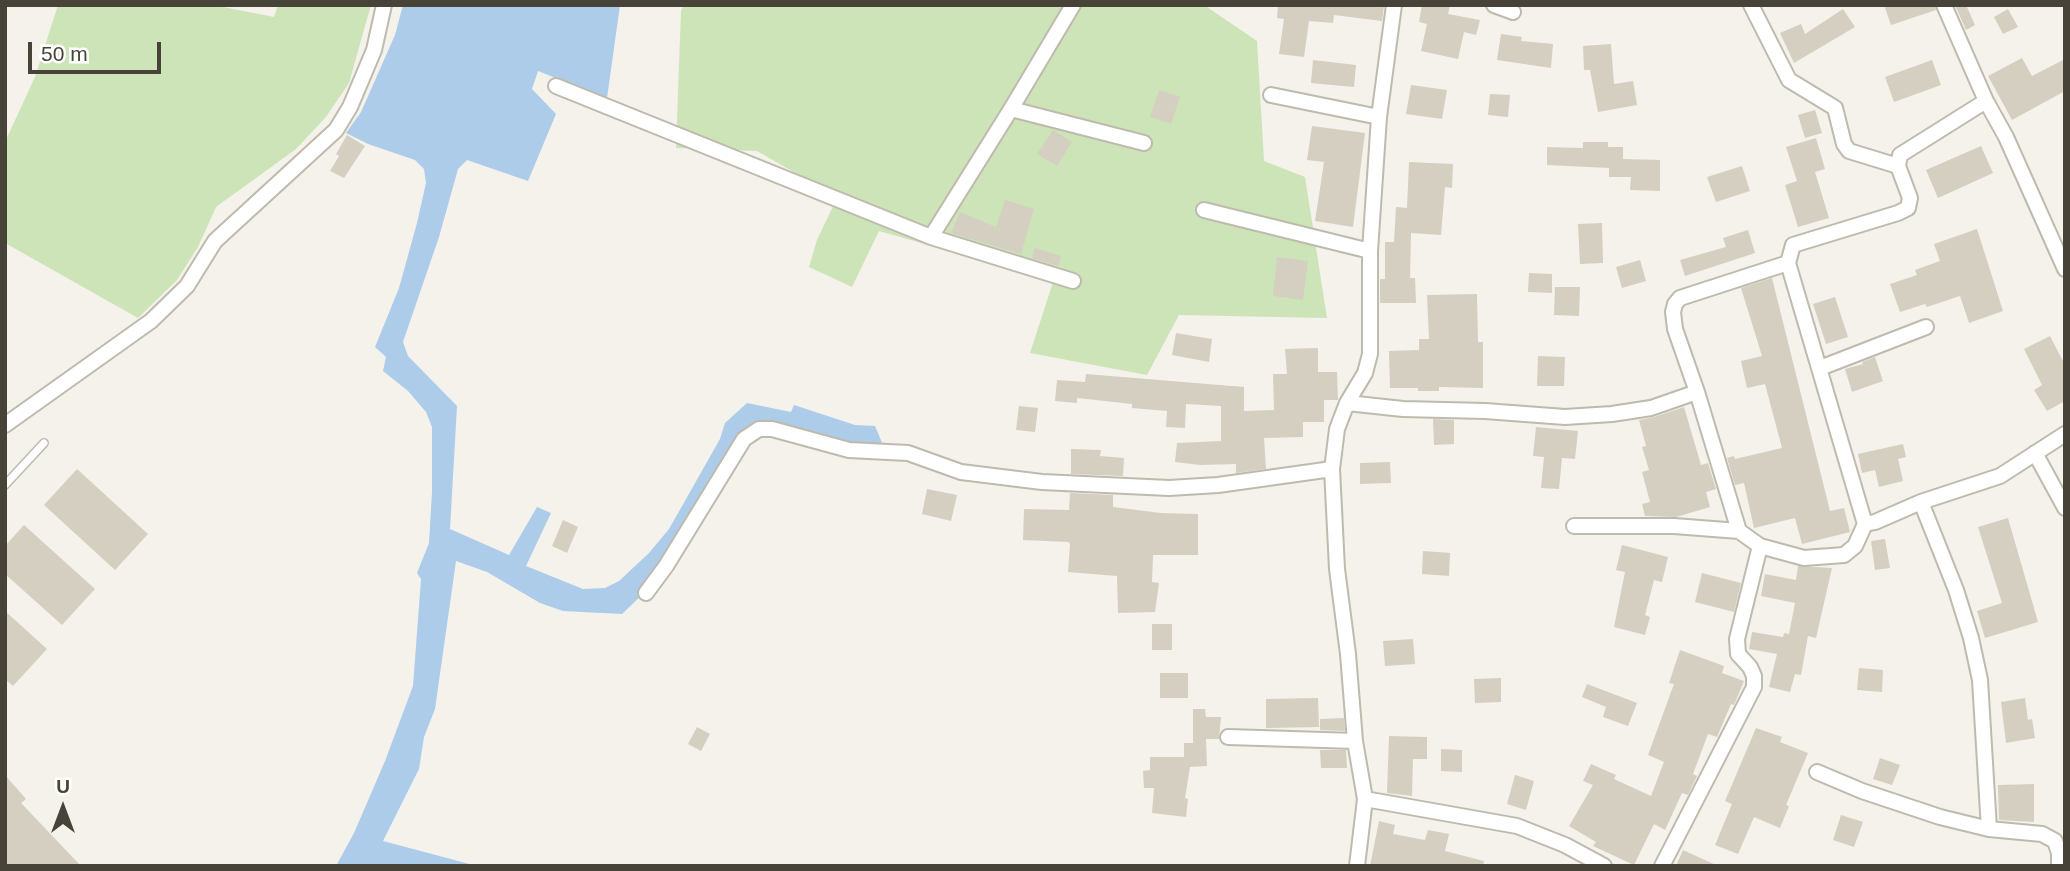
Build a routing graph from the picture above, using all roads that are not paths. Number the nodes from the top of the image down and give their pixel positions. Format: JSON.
{"nodes":[{"id":1,"x":384,"y":5,"type":"edge"},
{"id":2,"x":1073,"y":5,"type":"edge"},
{"id":3,"x":1394,"y":5,"type":"edge"},
{"id":4,"x":1494,"y":5,"type":"edge"},
{"id":5,"x":1751,"y":5,"type":"edge"},
{"id":6,"x":1944,"y":5,"type":"edge"},
{"id":7,"x":1513,"y":12,"type":"dead end"},
{"id":8,"x":556,"y":86,"type":"dead end"},
{"id":9,"x":1271,"y":95,"type":"dead end"},
{"id":10,"x":1986,"y":101,"type":"junction"},
{"id":11,"x":1011,"y":109,"type":"junction"},
{"id":12,"x":1379,"y":117,"type":"junction"},
{"id":13,"x":1144,"y":143,"type":"dead end"},
{"id":14,"x":1898,"y":166,"type":"junction"},
{"id":15,"x":1204,"y":210,"type":"dead end"},
{"id":16,"x":931,"y":237,"type":"junction"},
{"id":17,"x":1370,"y":251,"type":"junction"},
{"id":18,"x":1788,"y":263,"type":"junction"},
{"id":19,"x":2065,"y":269,"type":"edge"},
{"id":20,"x":1073,"y":281,"type":"dead end"},
{"id":21,"x":1926,"y":327,"type":"dead end"},
{"id":22,"x":1820,"y":368,"type":"junction"},
{"id":23,"x":1697,"y":392,"type":"junction"},
{"id":24,"x":1348,"y":403,"type":"junction"},
{"id":25,"x":5,"y":425,"type":"edge"},
{"id":26,"x":2065,"y":434,"type":"edge"},
{"id":27,"x":44,"y":443,"type":"dead end"},
{"id":28,"x":2035,"y":453,"type":"junction"},
{"id":29,"x":1332,"y":468,"type":"junction"},
{"id":30,"x":5,"y":485,"type":"edge"},
{"id":31,"x":1921,"y":502,"type":"junction"},
{"id":32,"x":2065,"y":508,"type":"edge"},
{"id":33,"x":1865,"y":524,"type":"junction"},
{"id":34,"x":1574,"y":526,"type":"dead end"},
{"id":35,"x":1739,"y":531,"type":"junction"},
{"id":36,"x":1760,"y":546,"type":"junction"},
{"id":37,"x":646,"y":593,"type":"dead end"},
{"id":38,"x":1228,"y":737,"type":"dead end"},
{"id":39,"x":1355,"y":741,"type":"junction"},
{"id":40,"x":1817,"y":772,"type":"dead end"},
{"id":41,"x":1365,"y":799,"type":"junction"},
{"id":42,"x":1989,"y":829,"type":"junction"},
{"id":43,"x":1357,"y":866,"type":"edge"},
{"id":44,"x":1604,"y":866,"type":"edge"},
{"id":45,"x":1662,"y":866,"type":"edge"},
{"id":46,"x":2059,"y":866,"type":"edge"}],
"edges":[{"from":1,"to":25,"type":"street"},
{"from":2,"to":11,"type":"street"},
{"from":3,"to":12,"type":"street"},
{"from":4,"to":7,"type":"street"},
{"from":5,"to":14,"type":"street"},
{"from":6,"to":10,"type":"street"},
{"from":8,"to":16,"type":"street"},
{"from":9,"to":12,"type":"street"},
{"from":10,"to":14,"type":"street"},
{"from":10,"to":19,"type":"street"},
{"from":11,"to":13,"type":"street"},
{"from":11,"to":16,"type":"street"},
{"from":12,"to":17,"type":"street"},
{"from":14,"to":18,"type":"street"},
{"from":15,"to":17,"type":"street"},
{"from":16,"to":20,"type":"street"},
{"from":17,"to":24,"type":"street"},
{"from":18,"to":22,"type":"street"},
{"from":18,"to":23,"type":"street"},
{"from":21,"to":22,"type":"street"},
{"from":22,"to":33,"type":"street"},
{"from":23,"to":24,"type":"street"},
{"from":23,"to":35,"type":"street"},
{"from":24,"to":29,"type":"street"},
{"from":26,"to":28,"type":"street"},
{"from":27,"to":30,"type":"lane"},
{"from":28,"to":31,"type":"street"},
{"from":28,"to":32,"type":"street"},
{"from":29,"to":37,"type":"street"},
{"from":29,"to":39,"type":"street"},
{"from":31,"to":33,"type":"street"},
{"from":31,"to":42,"type":"street"},
{"from":33,"to":36,"type":"street"},
{"from":34,"to":35,"type":"street"},
{"from":35,"to":36,"type":"street"},
{"from":36,"to":45,"type":"street"},
{"from":38,"to":39,"type":"street"},
{"from":39,"to":41,"type":"street"},
{"from":40,"to":42,"type":"street"},
{"from":41,"to":43,"type":"street"},
{"from":41,"to":44,"type":"street"},
{"from":42,"to":46,"type":"street"}]}
